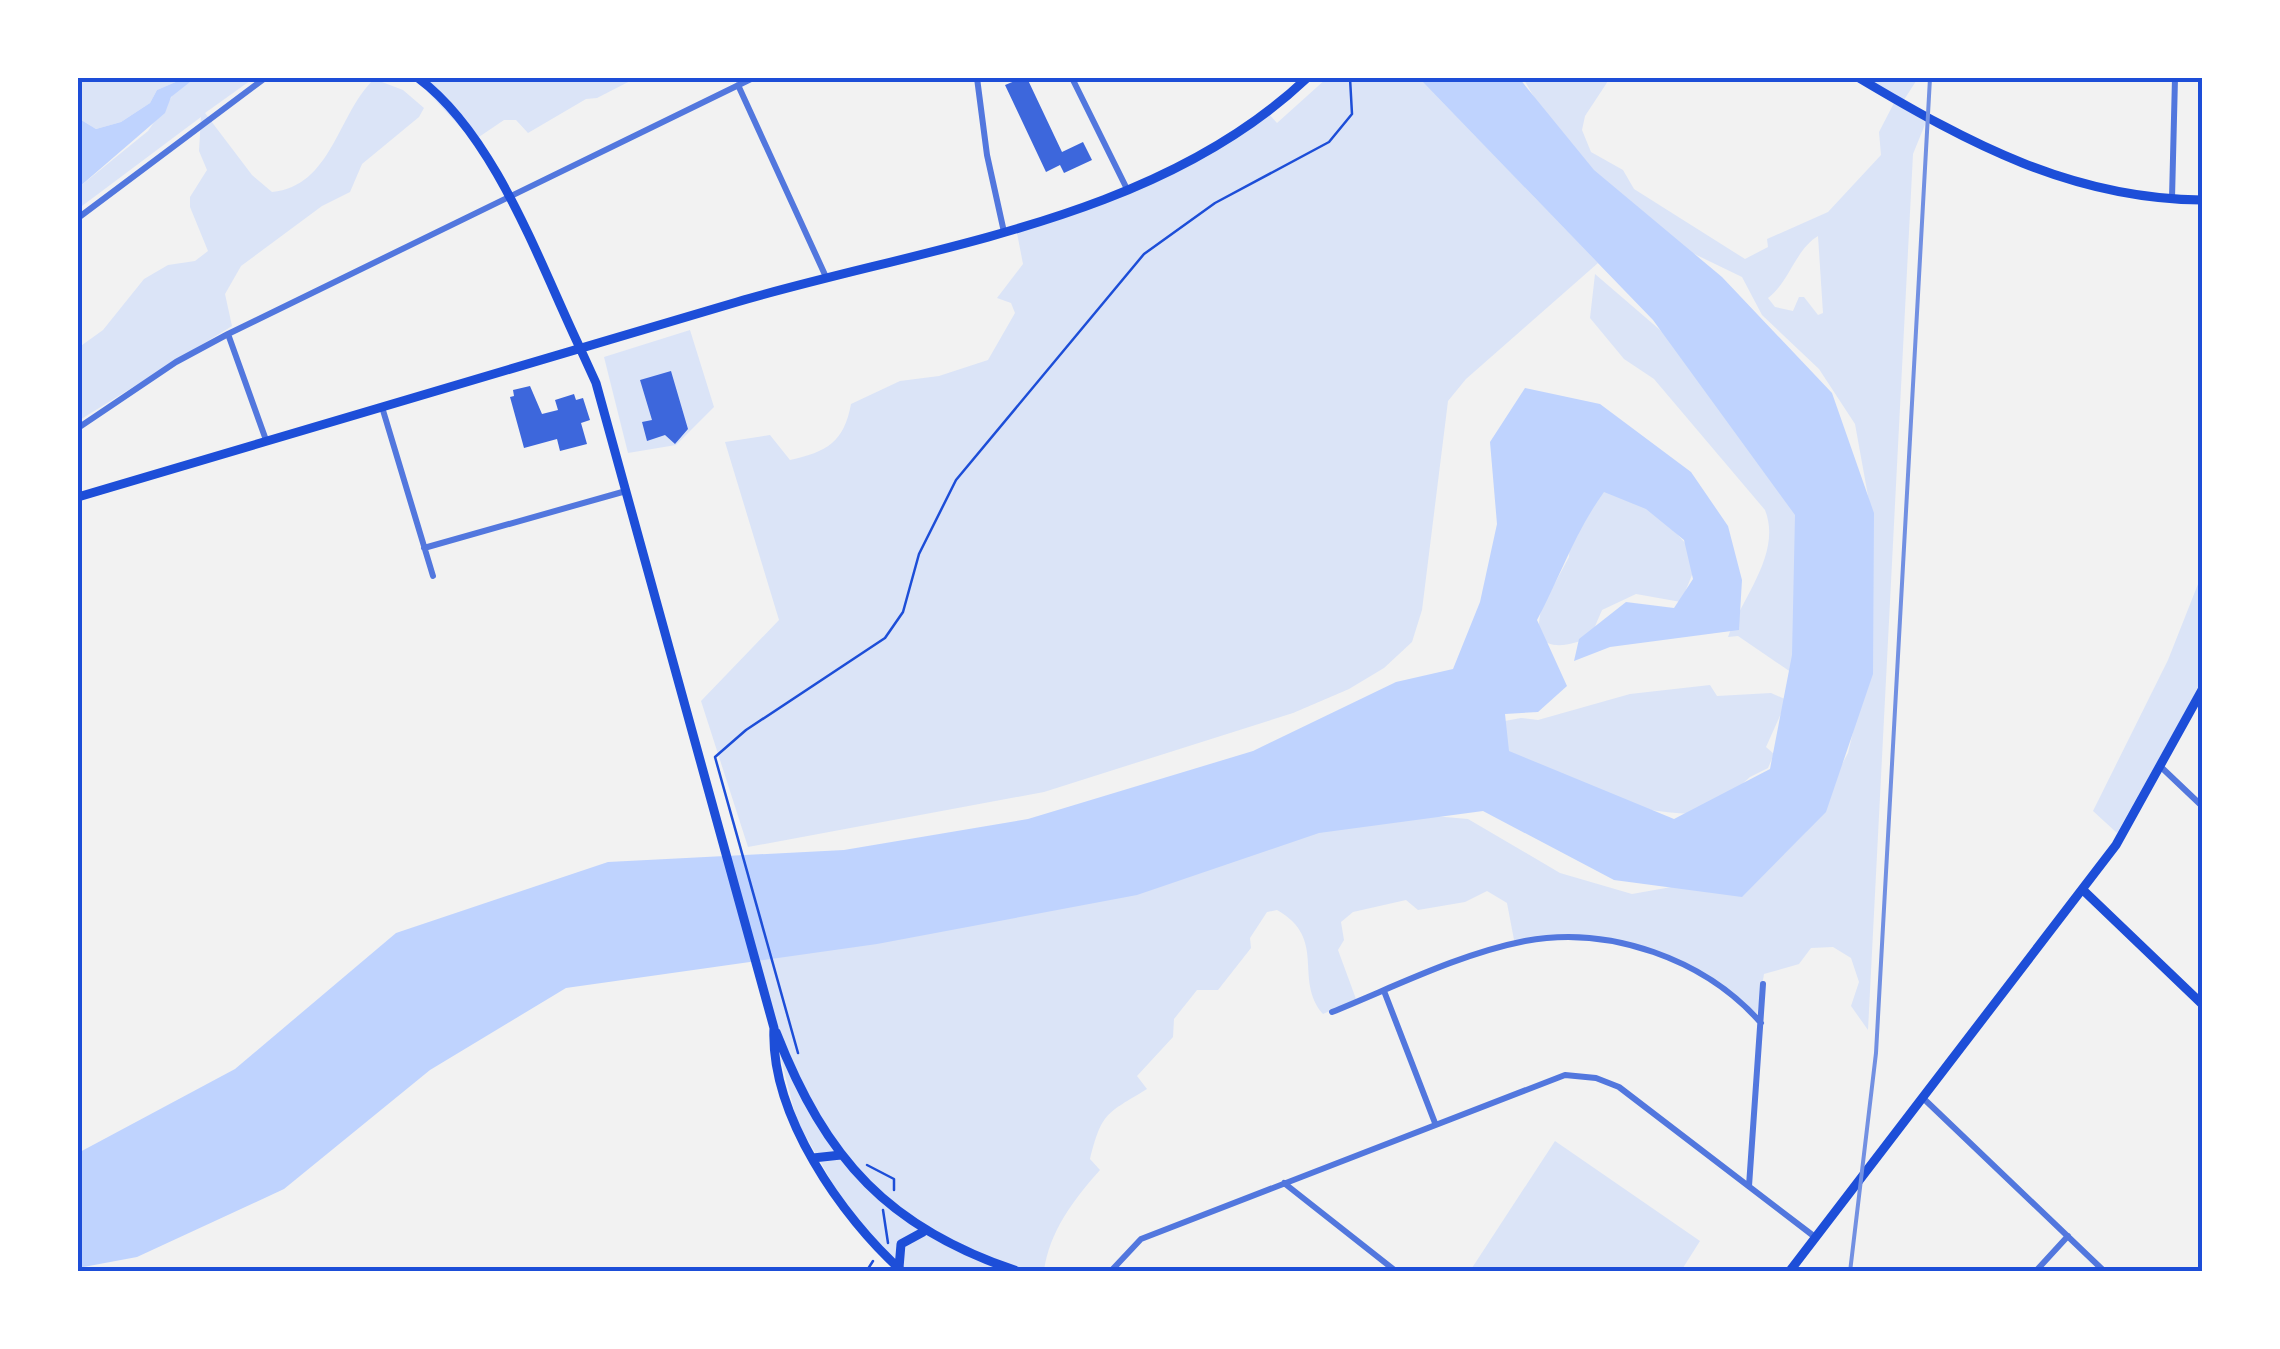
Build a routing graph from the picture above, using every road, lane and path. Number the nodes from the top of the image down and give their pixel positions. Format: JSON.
{"nodes":[{"id":1,"x":266,"y":78,"type":"edge"},
{"id":2,"x":418,"y":78,"type":"edge"},
{"id":3,"x":754,"y":78,"type":"edge"},
{"id":4,"x":977,"y":78,"type":"edge"},
{"id":5,"x":1072,"y":78,"type":"edge"},
{"id":6,"x":1307,"y":78,"type":"edge"},
{"id":7,"x":1350,"y":78,"type":"edge"},
{"id":8,"x":1859,"y":78,"type":"edge"},
{"id":9,"x":2175,"y":78,"type":"edge"},
{"id":10,"x":738,"y":85,"type":"junction"},
{"id":11,"x":1126,"y":188,"type":"junction"},
{"id":12,"x":507,"y":197,"type":"junction"},
{"id":13,"x":2172,"y":200,"type":"junction"},
{"id":14,"x":2202,"y":200,"type":"edge"},
{"id":15,"x":78,"y":218,"type":"edge"},
{"id":16,"x":1004,"y":232,"type":"junction"},
{"id":17,"x":826,"y":277,"type":"junction"},
{"id":18,"x":228,"y":334,"type":"junction"},
{"id":19,"x":580,"y":348,"type":"junction"},
{"id":20,"x":382,"y":406,"type":"junction"},
{"id":21,"x":78,"y":428,"type":"edge"},
{"id":22,"x":266,"y":440,"type":"junction"},
{"id":23,"x":626,"y":491,"type":"junction"},
{"id":24,"x":78,"y":497,"type":"edge"},
{"id":25,"x":424,"y":548,"type":"junction"},
{"id":26,"x":433,"y":576,"type":"dead end"},
{"id":27,"x":2202,"y":690,"type":"edge"},
{"id":28,"x":2161,"y":767,"type":"junction"},
{"id":29,"x":2202,"y":806,"type":"edge"},
{"id":30,"x":2083,"y":890,"type":"junction"},
{"id":31,"x":1763,"y":984,"type":"dead end"},
{"id":32,"x":1384,"y":991,"type":"junction"},
{"id":33,"x":2202,"y":1004,"type":"edge"},
{"id":34,"x":1332,"y":1012,"type":"dead end"},
{"id":35,"x":1761,"y":1022,"type":"junction"},
{"id":36,"x":788,"y":1024,"type":"dead end"},
{"id":37,"x":774,"y":1028,"type":"junction"},
{"id":38,"x":1922,"y":1097,"type":"junction"},
{"id":39,"x":1436,"y":1123,"type":"junction"},
{"id":40,"x":841,"y":1154,"type":"junction"},
{"id":41,"x":813,"y":1158,"type":"junction"},
{"id":42,"x":1284,"y":1182,"type":"junction"},
{"id":43,"x":1749,"y":1188,"type":"junction"},
{"id":44,"x":924,"y":1232,"type":"junction"},
{"id":45,"x":2068,"y":1236,"type":"junction"},
{"id":46,"x":1815,"y":1237,"type":"junction"},
{"id":47,"x":901,"y":1270,"type":"edge"},
{"id":48,"x":1020,"y":1272,"type":"edge"},
{"id":49,"x":1110,"y":1272,"type":"edge"},
{"id":50,"x":1397,"y":1272,"type":"edge"},
{"id":51,"x":1789,"y":1272,"type":"edge"},
{"id":52,"x":2035,"y":1272,"type":"edge"},
{"id":53,"x":2105,"y":1272,"type":"edge"}],
"edges":[{"from":1,"to":15,"type":"street"},
{"from":2,"to":12,"type":"main road"},
{"from":3,"to":10,"type":"street"},
{"from":4,"to":16,"type":"street"},
{"from":5,"to":11,"type":"street"},
{"from":6,"to":11,"type":"main road"},
{"from":7,"to":36,"type":"path"},
{"from":8,"to":13,"type":"main road"},
{"from":9,"to":13,"type":"street"},
{"from":10,"to":12,"type":"street"},
{"from":10,"to":17,"type":"street"},
{"from":11,"to":16,"type":"main road"},
{"from":12,"to":18,"type":"street"},
{"from":12,"to":19,"type":"main road"},
{"from":13,"to":14,"type":"main road"},
{"from":16,"to":17,"type":"main road"},
{"from":17,"to":19,"type":"main road"},
{"from":18,"to":21,"type":"street"},
{"from":18,"to":22,"type":"street"},
{"from":19,"to":20,"type":"main road"},
{"from":19,"to":23,"type":"main road"},
{"from":20,"to":22,"type":"main road"},
{"from":20,"to":25,"type":"street"},
{"from":22,"to":24,"type":"main road"},
{"from":23,"to":25,"type":"street"},
{"from":23,"to":37,"type":"main road"},
{"from":25,"to":26,"type":"street"},
{"from":27,"to":28,"type":"main road"},
{"from":28,"to":29,"type":"street"},
{"from":28,"to":30,"type":"main road"},
{"from":30,"to":33,"type":"main road"},
{"from":30,"to":38,"type":"main road"},
{"from":31,"to":35,"type":"street"},
{"from":32,"to":34,"type":"street"},
{"from":32,"to":35,"type":"street"},
{"from":32,"to":39,"type":"street"},
{"from":35,"to":43,"type":"street"},
{"from":37,"to":40,"type":"main road"},
{"from":37,"to":41,"type":"main road"},
{"from":38,"to":45,"type":"street"},
{"from":38,"to":46,"type":"main road"},
{"from":39,"to":42,"type":"street"},
{"from":39,"to":43,"type":"street"},
{"from":40,"to":41,"type":"main road"},
{"from":40,"to":44,"type":"main road"},
{"from":41,"to":47,"type":"main road"},
{"from":42,"to":49,"type":"street"},
{"from":42,"to":50,"type":"street"},
{"from":43,"to":46,"type":"street"},
{"from":44,"to":47,"type":"main road"},
{"from":44,"to":48,"type":"main road"},
{"from":45,"to":52,"type":"street"},
{"from":45,"to":53,"type":"street"},
{"from":46,"to":51,"type":"main road"}]}
